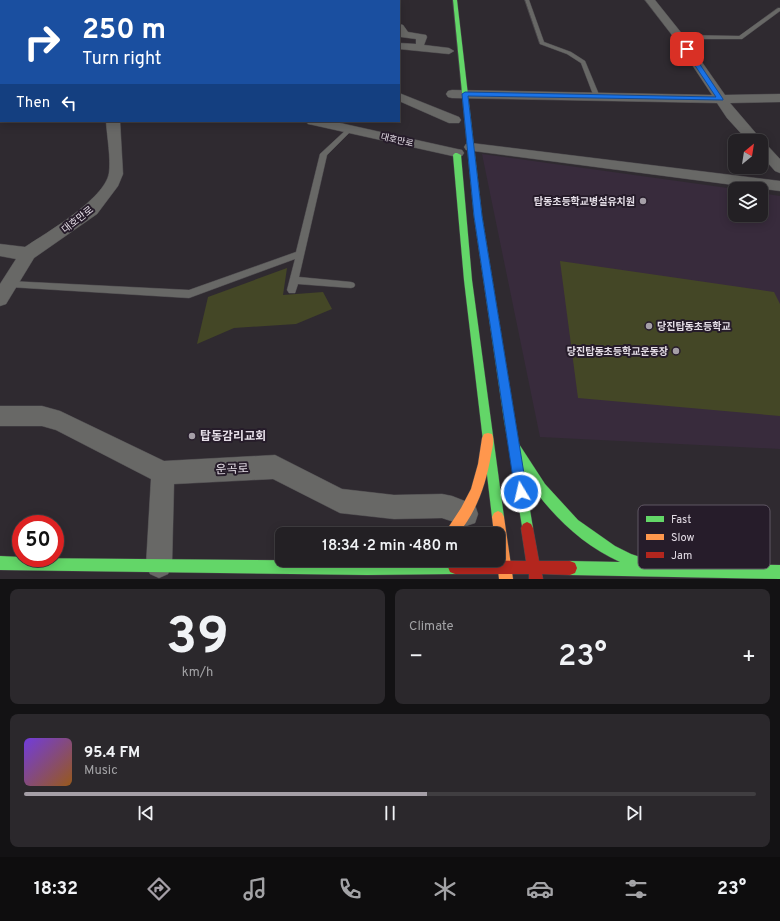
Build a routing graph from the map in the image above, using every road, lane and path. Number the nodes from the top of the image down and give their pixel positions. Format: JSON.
{"nodes":[{"id":1,"x":455,"y":0,"type":"edge"},
{"id":2,"x":527,"y":0,"type":"edge"},
{"id":3,"x":650,"y":0,"type":"edge"},
{"id":4,"x":780,"y":9,"type":"edge"},
{"id":5,"x":400,"y":29,"type":"edge"},
{"id":6,"x":679,"y":37,"type":"junction"},
{"id":7,"x":400,"y":46,"type":"edge"},
{"id":8,"x":419,"y":48,"type":"junction"},
{"id":9,"x":448,"y":51,"type":"dead end"},
{"id":10,"x":465,"y":94,"type":"junction"},
{"id":11,"x":400,"y":97,"type":"edge"},
{"id":12,"x":452,"y":97,"type":"joint"},
{"id":13,"x":597,"y":97,"type":"junction"},
{"id":14,"x":780,"y":98,"type":"edge"},
{"id":15,"x":720,"y":99,"type":"junction"},
{"id":16,"x":113,"y":122,"type":"edge"},
{"id":17,"x":318,"y":122,"type":"edge"},
{"id":18,"x":454,"y":124,"type":"joint"},
{"id":19,"x":350,"y":129,"type":"junction"},
{"id":20,"x":749,"y":134,"type":"edge"},
{"id":21,"x":471,"y":147,"type":"junction"},
{"id":22,"x":456,"y":149,"type":"joint"},
{"id":23,"x":768,"y":155,"type":"edge"},
{"id":24,"x":780,"y":168,"type":"edge"},
{"id":25,"x":780,"y":186,"type":"edge"},
{"id":26,"x":0,"y":250,"type":"edge"},
{"id":27,"x":28,"y":254,"type":"junction"},
{"id":28,"x":300,"y":254,"type":"junction"},
{"id":29,"x":295,"y":280,"type":"junction"},
{"id":30,"x":10,"y":284,"type":"junction"},
{"id":31,"x":351,"y":285,"type":"dead end"},
{"id":32,"x":292,"y":290,"type":"dead end"},
{"id":33,"x":0,"y":299,"type":"edge"},
{"id":34,"x":0,"y":416,"type":"edge"},
{"id":35,"x":488,"y":438,"type":"junction"},
{"id":36,"x":514,"y":447,"type":"junction"},
{"id":37,"x":163,"y":473,"type":"junction"},
{"id":38,"x":466,"y":514,"type":"junction"},
{"id":39,"x":456,"y":527,"type":"edge"},
{"id":40,"x":500,"y":527,"type":"edge"},
{"id":41,"x":0,"y":563,"type":"edge"},
{"id":42,"x":638,"y":563,"type":"edge"},
{"id":43,"x":159,"y":565,"type":"junction"},
{"id":44,"x":377,"y":567,"type":"edge"},
{"id":45,"x":505,"y":567,"type":"junction"},
{"id":46,"x":367,"y":568,"type":"junction"},
{"id":47,"x":534,"y":569,"type":"junction"},
{"id":48,"x":663,"y":569,"type":"edge"},
{"id":49,"x":668,"y":570,"type":"junction"},
{"id":50,"x":780,"y":572,"type":"edge"},
{"id":51,"x":506,"y":579,"type":"edge"},
{"id":52,"x":536,"y":579,"type":"edge"}],
"edges":[{"from":1,"to":10,"type":"main road"},
{"from":2,"to":13,"type":"lane"},
{"from":3,"to":6,"type":"street"},
{"from":4,"to":6,"type":"lane"},
{"from":5,"to":8,"type":"street"},
{"from":6,"to":15,"type":"street"},
{"from":7,"to":8,"type":"street"},
{"from":8,"to":9,"type":"street"},
{"from":10,"to":12,"type":"street"},
{"from":10,"to":13,"type":"street"},
{"from":10,"to":21,"type":"main road"},
{"from":11,"to":18,"type":"street"},
{"from":12,"to":18,"type":"main road"},
{"from":13,"to":15,"type":"street"},
{"from":14,"to":15,"type":"street"},
{"from":15,"to":20,"type":"street"},
{"from":16,"to":27,"type":"street","name":"대호만로"},
{"from":17,"to":19,"type":"street","name":"대호만로"},
{"from":19,"to":22,"type":"street","name":"대호만로"},
{"from":19,"to":28,"type":"lane"},
{"from":21,"to":25,"type":"street"},
{"from":21,"to":36,"type":"main road"},
{"from":22,"to":35,"type":"main road"},
{"from":23,"to":24,"type":"street"},
{"from":26,"to":27,"type":"street"},
{"from":27,"to":30,"type":"street","name":"대호만로"},
{"from":28,"to":29,"type":"lane"},
{"from":28,"to":30,"type":"lane"},
{"from":29,"to":31,"type":"lane"},
{"from":29,"to":32,"type":"lane"},
{"from":30,"to":33,"type":"street","name":"대호만로"},
{"from":34,"to":37,"type":"street","name":"운곡로"},
{"from":35,"to":38,"type":"main road"},
{"from":35,"to":40,"type":"main road"},
{"from":36,"to":42,"type":"main road"},
{"from":36,"to":47,"type":"main road"},
{"from":37,"to":38,"type":"street","name":"운곡로"},
{"from":37,"to":43,"type":"street"},
{"from":38,"to":39,"type":"main road"},
{"from":41,"to":43,"type":"main road"},
{"from":43,"to":46,"type":"main road"},
{"from":44,"to":46,"type":"main road"},
{"from":45,"to":46,"type":"main road"},
{"from":45,"to":47,"type":"main road"},
{"from":45,"to":51,"type":"main road"},
{"from":47,"to":49,"type":"main road"},
{"from":47,"to":52,"type":"main road"},
{"from":48,"to":49,"type":"main road"},
{"from":49,"to":50,"type":"main road"}]}
